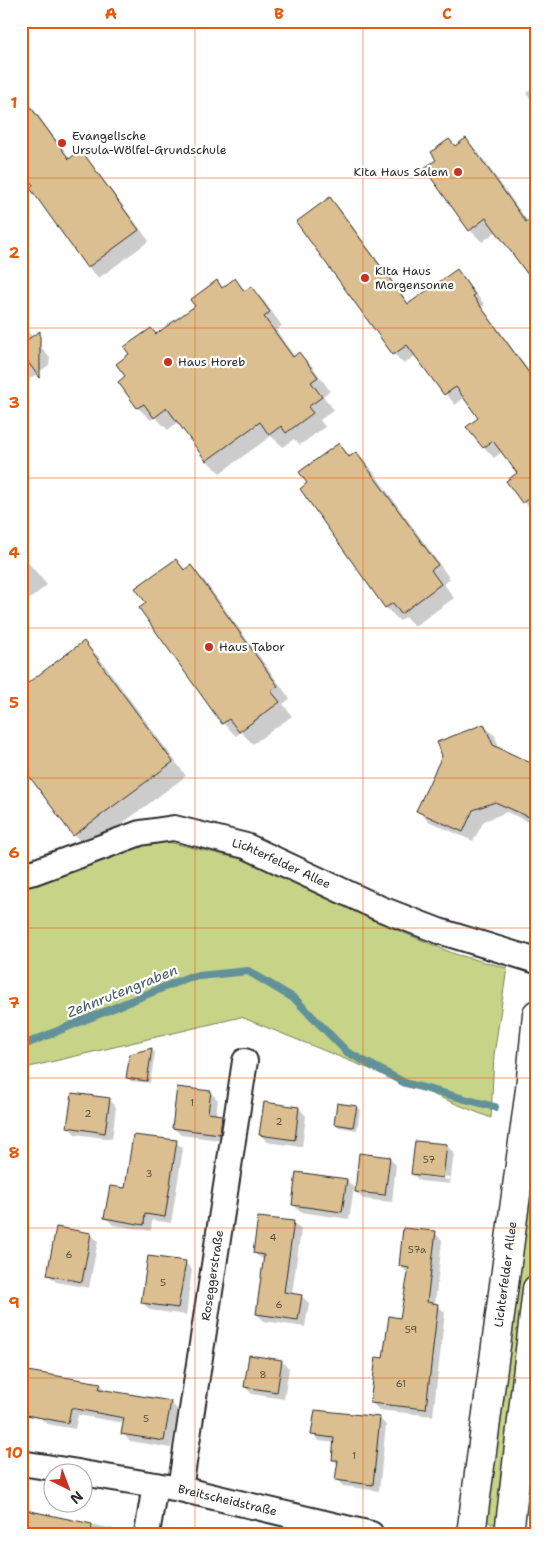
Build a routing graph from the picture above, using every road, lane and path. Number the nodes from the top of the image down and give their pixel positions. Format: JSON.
{"nodes":[{"id":1,"x":21,"y":875,"type":"edge"},
{"id":2,"x":537,"y":960,"type":"edge"},
{"id":3,"x":537,"y":1014,"type":"edge"},
{"id":4,"x":245,"y":1061,"type":"dead end"},
{"id":5,"x":537,"y":1289,"type":"edge"},
{"id":6,"x":21,"y":1463,"type":"edge"},
{"id":7,"x":42,"y":1466,"type":"edge"},
{"id":8,"x":92,"y":1475,"type":"edge"},
{"id":9,"x":155,"y":1485,"type":"junction"},
{"id":10,"x":180,"y":1489,"type":"junction"},
{"id":11,"x":147,"y":1534,"type":"edge"},
{"id":12,"x":371,"y":1534,"type":"edge"},
{"id":13,"x":471,"y":1534,"type":"edge"},
{"id":14,"x":509,"y":1534,"type":"edge"}],
"edges":[{"from":1,"to":2,"type":"street","name":"Lichterfelder Allee"},
{"from":3,"to":13,"type":"main road","name":"Lichterfelder Allee"},
{"from":4,"to":10,"type":"street","name":"Roseggerstraße"},
{"from":5,"to":14,"type":"main road"},
{"from":6,"to":7,"type":"street"},
{"from":8,"to":9,"type":"street","name":"Breitscheidstraße"},
{"from":9,"to":10,"type":"street","name":"Breitscheidstraße"},
{"from":9,"to":11,"type":"street"},
{"from":10,"to":12,"type":"street","name":"Breitscheidstraße"}]}
